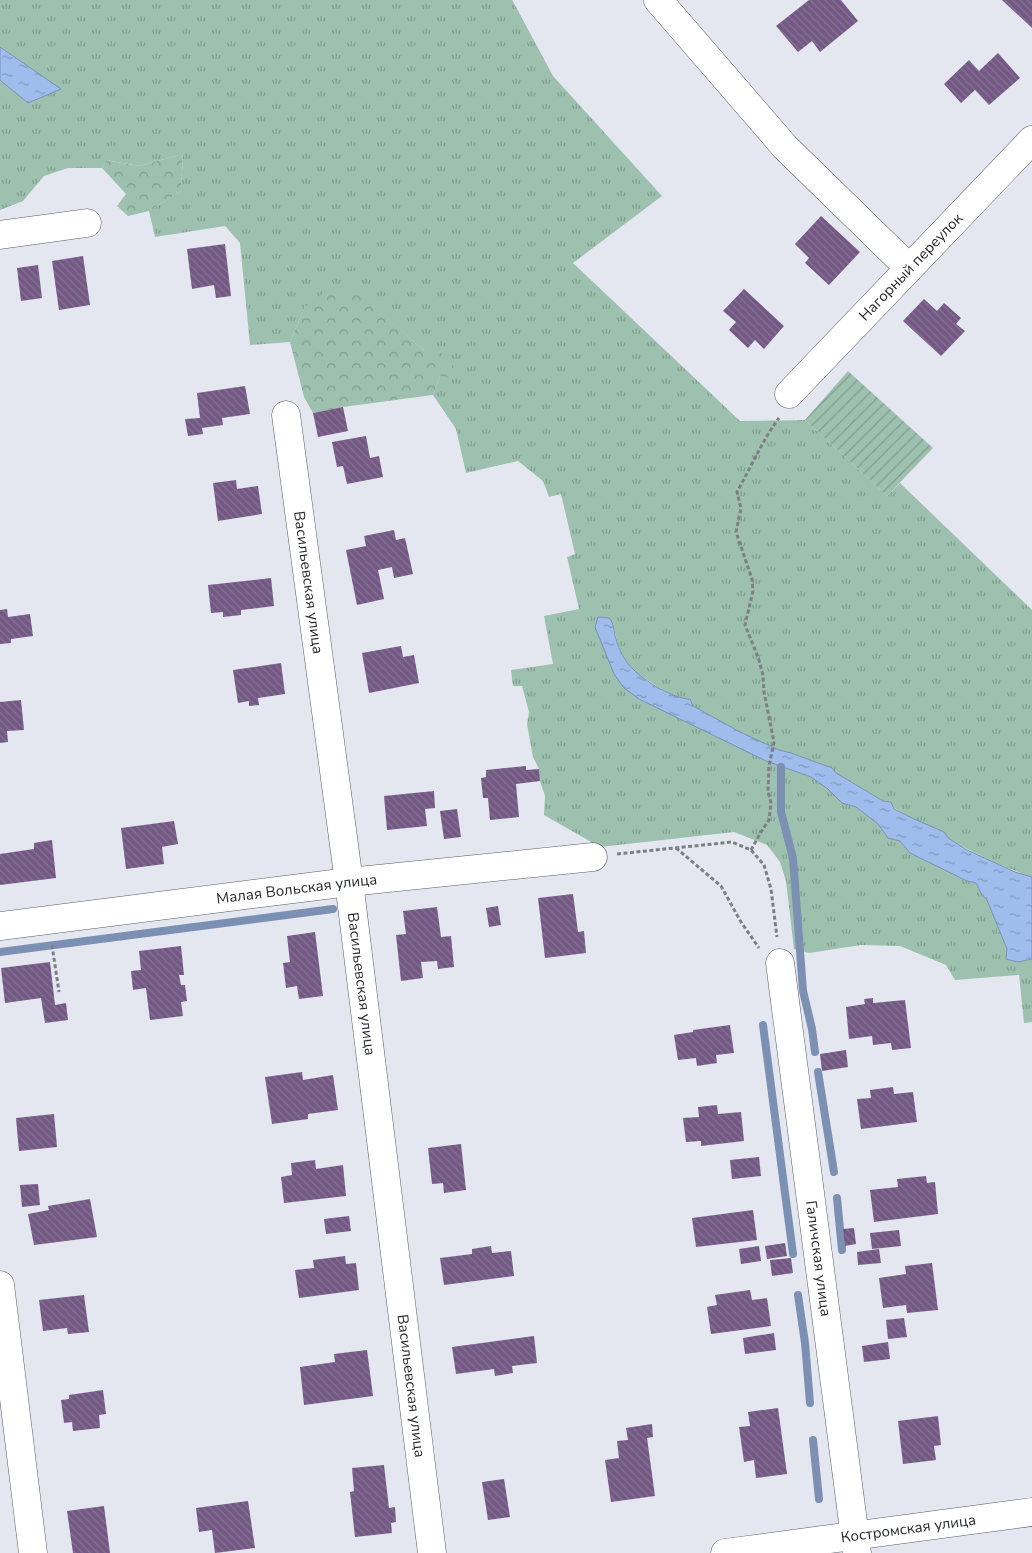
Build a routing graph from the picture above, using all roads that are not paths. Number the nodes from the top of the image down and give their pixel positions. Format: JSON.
{"nodes":[{"id":1,"x":658,"y":0,"type":"edge"},
{"id":2,"x":1032,"y":140,"type":"edge"},
{"id":3,"x":87,"y":223,"type":"dead end"},
{"id":4,"x":0,"y":235,"type":"edge"},
{"id":5,"x":909,"y":268,"type":"junction"},
{"id":6,"x":789,"y":394,"type":"road end"},
{"id":7,"x":286,"y":415,"type":"dead end"},
{"id":8,"x":593,"y":857,"type":"road end"},
{"id":9,"x":349,"y":882,"type":"junction"},
{"id":10,"x":0,"y":926,"type":"edge"},
{"id":11,"x":780,"y":963,"type":"road end"},
{"id":12,"x":0,"y":1285,"type":"edge"},
{"id":13,"x":1032,"y":1512,"type":"edge"},
{"id":14,"x":856,"y":1545,"type":"edge"},
{"id":15,"x":33,"y":1553,"type":"edge"},
{"id":16,"x":432,"y":1553,"type":"edge"},
{"id":17,"x":725,"y":1553,"type":"edge"}],
"edges":[{"from":1,"to":5,"type":"street"},
{"from":2,"to":5,"type":"street","name":"Нагорный переулок"},
{"from":3,"to":4,"type":"street"},
{"from":5,"to":6,"type":"street","name":"Нагорный переулок"},
{"from":7,"to":9,"type":"street","name":"Васильевская улица"},
{"from":8,"to":9,"type":"street","name":"Малая Вольская улица"},
{"from":9,"to":10,"type":"street","name":"Малая Вольская улица"},
{"from":9,"to":16,"type":"street","name":"Васильевская улица"},
{"from":11,"to":14,"type":"street","name":"Галичская улица"},
{"from":12,"to":15,"type":"street"},
{"from":13,"to":14,"type":"street","name":"Костромская улица"},
{"from":14,"to":17,"type":"street","name":"Костромская улица"}]}
